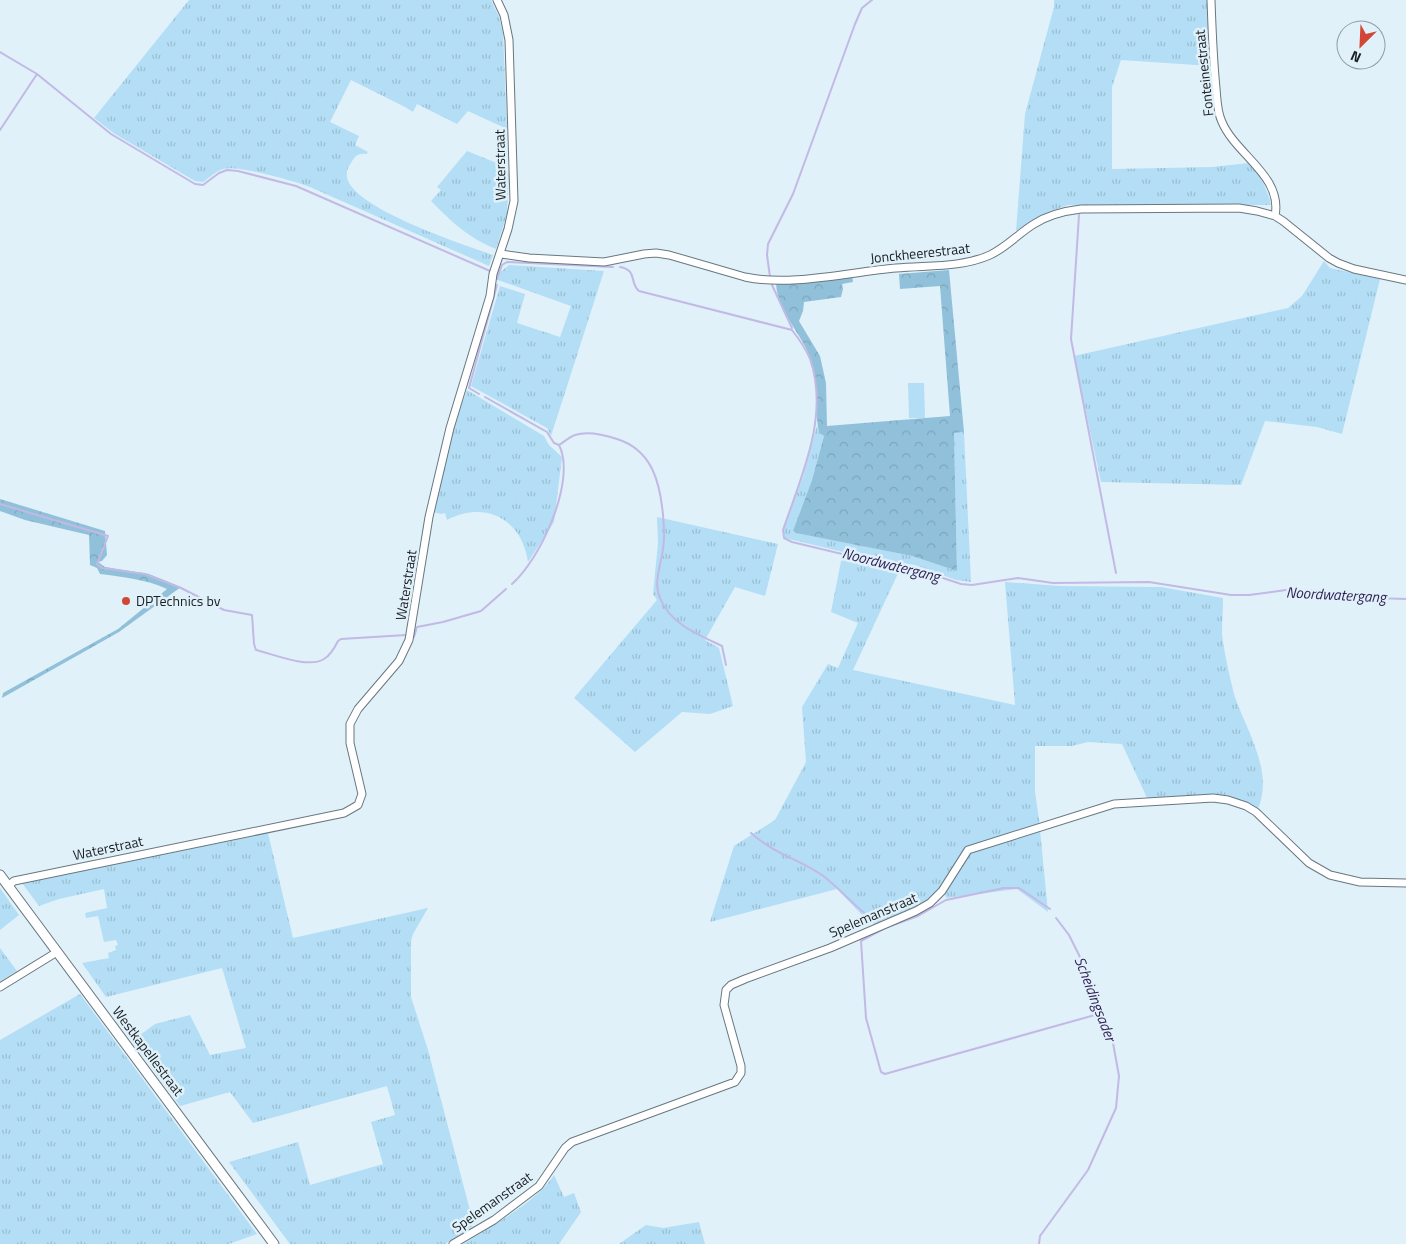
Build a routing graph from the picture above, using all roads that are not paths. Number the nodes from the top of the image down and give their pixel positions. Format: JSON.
{"nodes":[{"id":1,"x":497,"y":0,"type":"edge"},
{"id":2,"x":1211,"y":0,"type":"edge"},
{"id":3,"x":1275,"y":216,"type":"junction"},
{"id":4,"x":500,"y":254,"type":"junction"},
{"id":5,"x":1406,"y":280,"type":"edge"},
{"id":6,"x":0,"y":875,"type":"edge"},
{"id":7,"x":1406,"y":883,"type":"edge"},
{"id":8,"x":8,"y":886,"type":"junction"},
{"id":9,"x":57,"y":952,"type":"junction"},
{"id":10,"x":0,"y":987,"type":"edge"},
{"id":11,"x":274,"y":1244,"type":"edge"},
{"id":12,"x":453,"y":1244,"type":"edge"}],
"edges":[{"from":1,"to":4,"type":"street","name":"Waterstraat"},
{"from":2,"to":3,"type":"street","name":"Fonteinestraat"},
{"from":3,"to":4,"type":"street","name":"Jonckheerestraat"},
{"from":3,"to":5,"type":"street","name":"Jonckheerestraat"},
{"from":4,"to":8,"type":"street","name":"Waterstraat"},
{"from":6,"to":8,"type":"street","name":"Westkapellestraat"},
{"from":7,"to":12,"type":"street","name":"Spelemanstraat"},
{"from":8,"to":9,"type":"street","name":"Westkapellestraat"},
{"from":9,"to":10,"type":"street"},
{"from":9,"to":11,"type":"street","name":"Westkapellestraat"}]}
